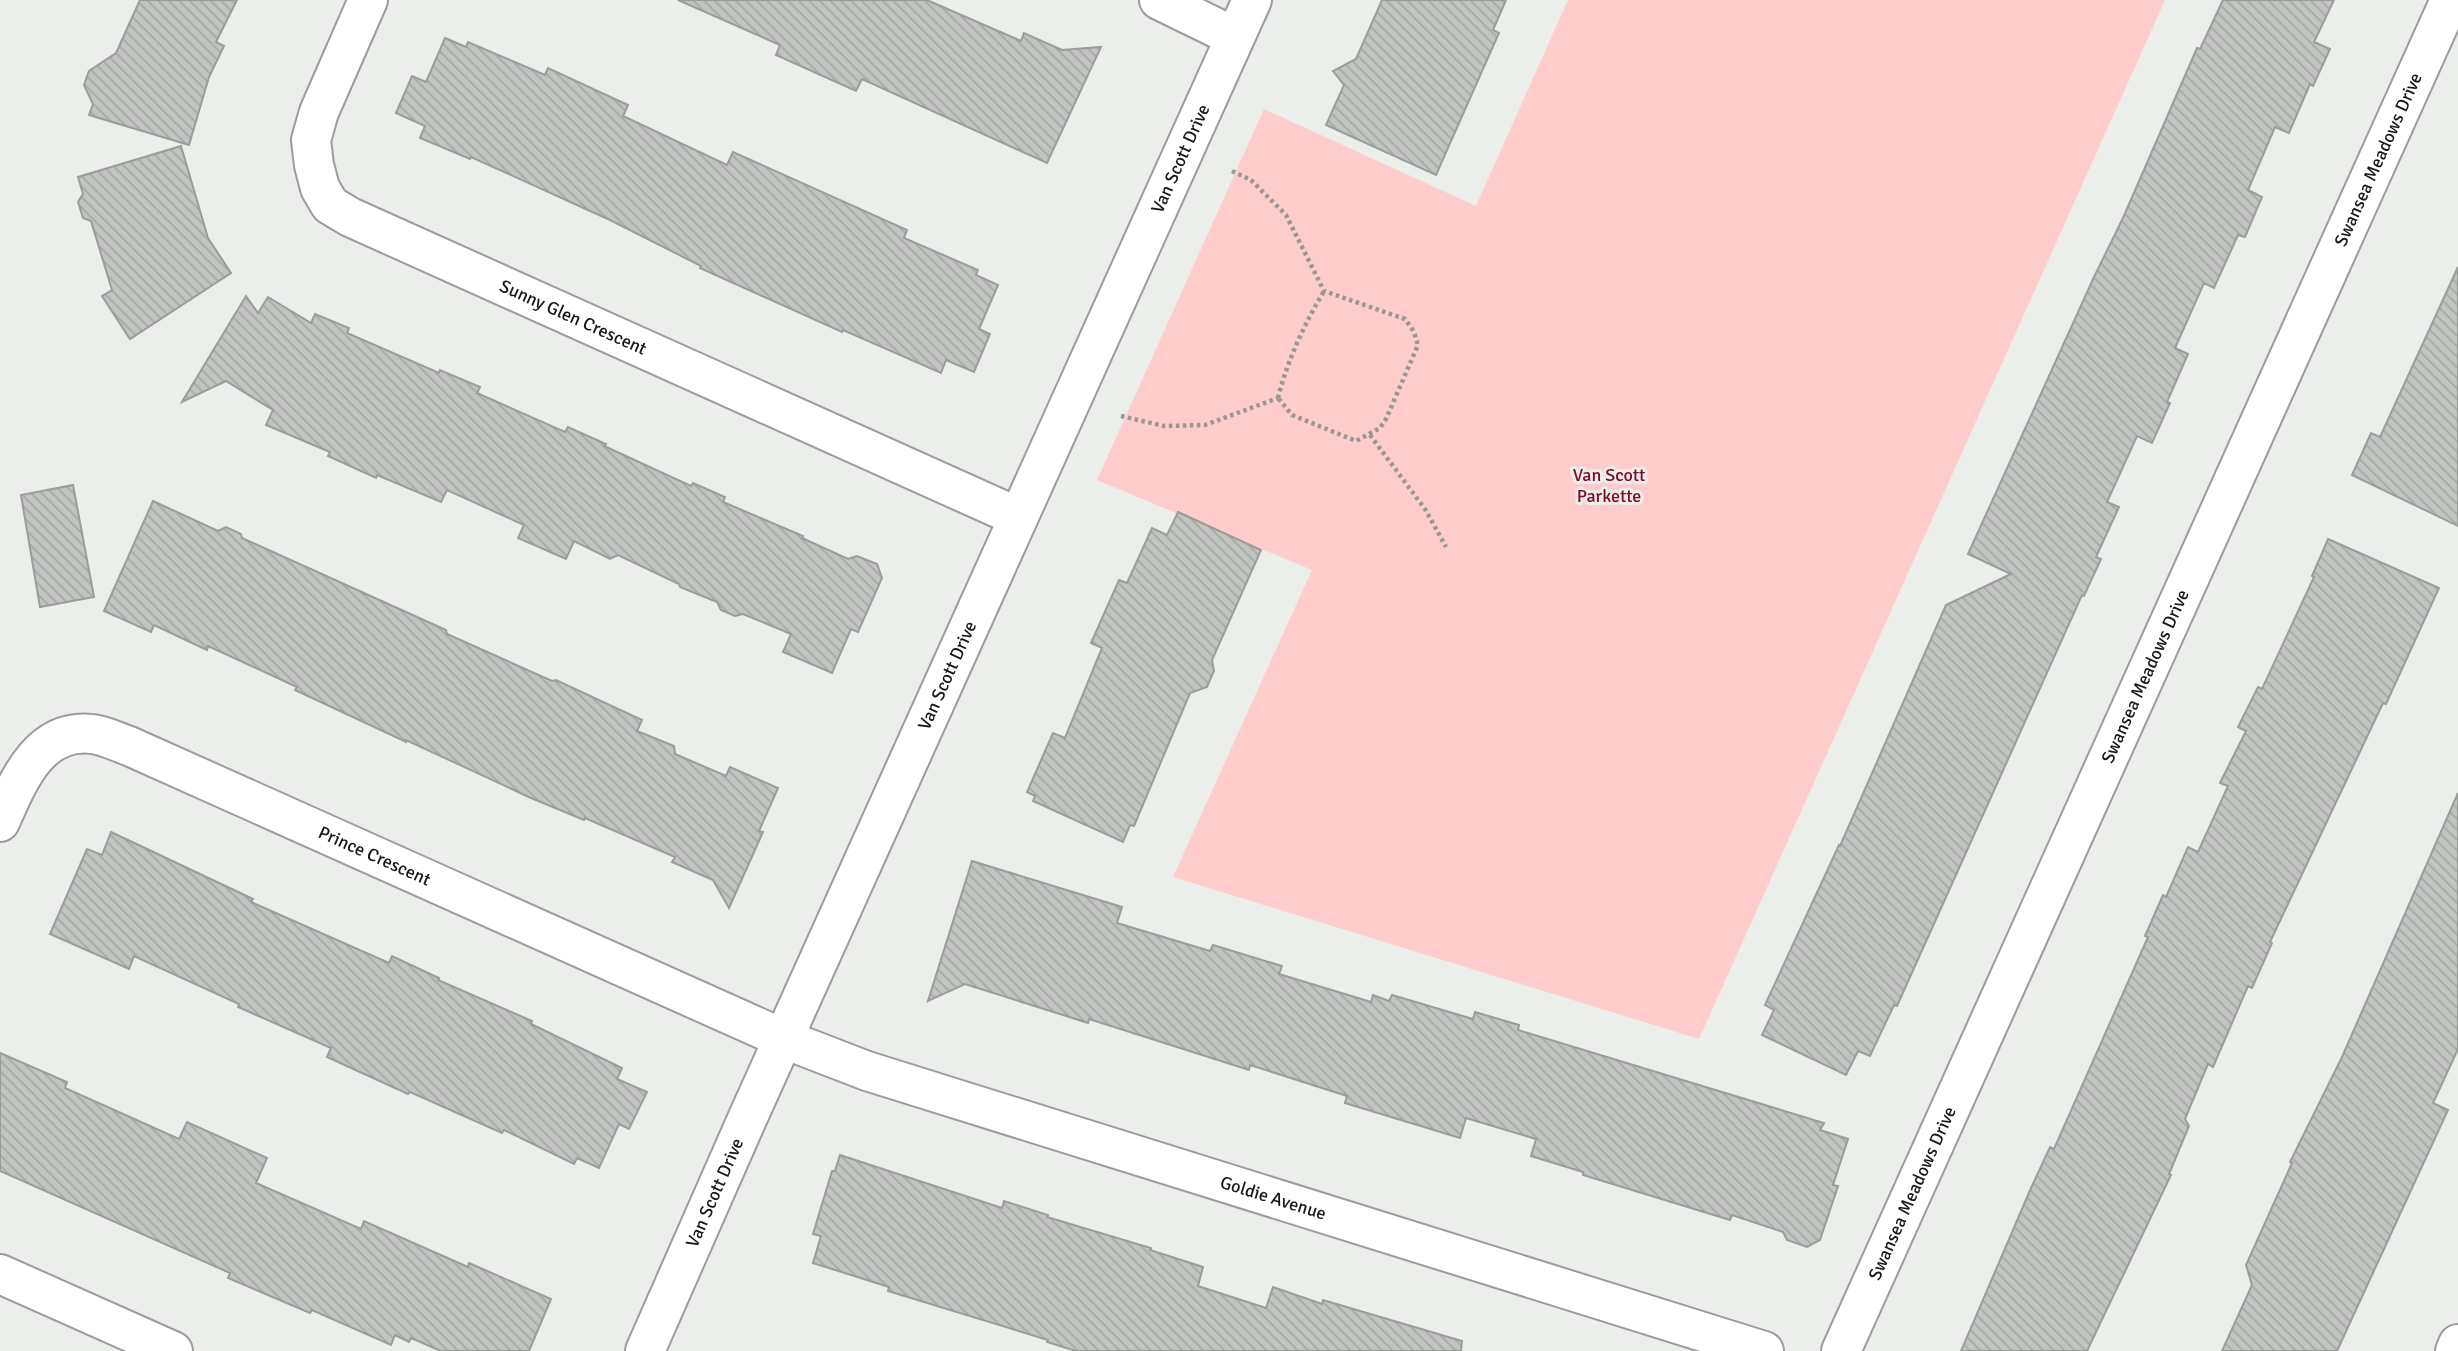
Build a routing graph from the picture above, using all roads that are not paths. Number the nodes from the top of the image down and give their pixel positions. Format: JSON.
{"nodes":[{"id":1,"x":368,"y":0,"type":"edge"},
{"id":2,"x":1159,"y":0,"type":"edge"},
{"id":3,"x":1252,"y":0,"type":"edge"},
{"id":4,"x":2450,"y":0,"type":"edge"},
{"id":5,"x":1235,"y":37,"type":"junction"},
{"id":6,"x":1018,"y":517,"type":"junction"},
{"id":7,"x":0,"y":822,"type":"edge"},
{"id":8,"x":784,"y":1039,"type":"junction"},
{"id":9,"x":0,"y":1274,"type":"edge"},
{"id":10,"x":2458,"y":1343,"type":"edge"},
{"id":11,"x":173,"y":1351,"type":"edge"},
{"id":12,"x":645,"y":1351,"type":"edge"},
{"id":13,"x":1764,"y":1351,"type":"edge"},
{"id":14,"x":1841,"y":1351,"type":"edge"},
{"id":15,"x":2455,"y":1351,"type":"edge"}],
"edges":[{"from":1,"to":6,"type":"street","name":"Sunny Glen Crescent"},
{"from":2,"to":5,"type":"street"},
{"from":3,"to":5,"type":"street","name":"Van Scott Drive"},
{"from":4,"to":14,"type":"street","name":"Swansea Meadows Drive"},
{"from":5,"to":6,"type":"street","name":"Van Scott Drive"},
{"from":6,"to":8,"type":"street","name":"Van Scott Drive"},
{"from":7,"to":8,"type":"street","name":"Prince Crescent"},
{"from":8,"to":12,"type":"street","name":"Van Scott Drive"},
{"from":8,"to":13,"type":"street","name":"Goldie Avenue"},
{"from":9,"to":11,"type":"street"},
{"from":10,"to":15,"type":"street"}]}
